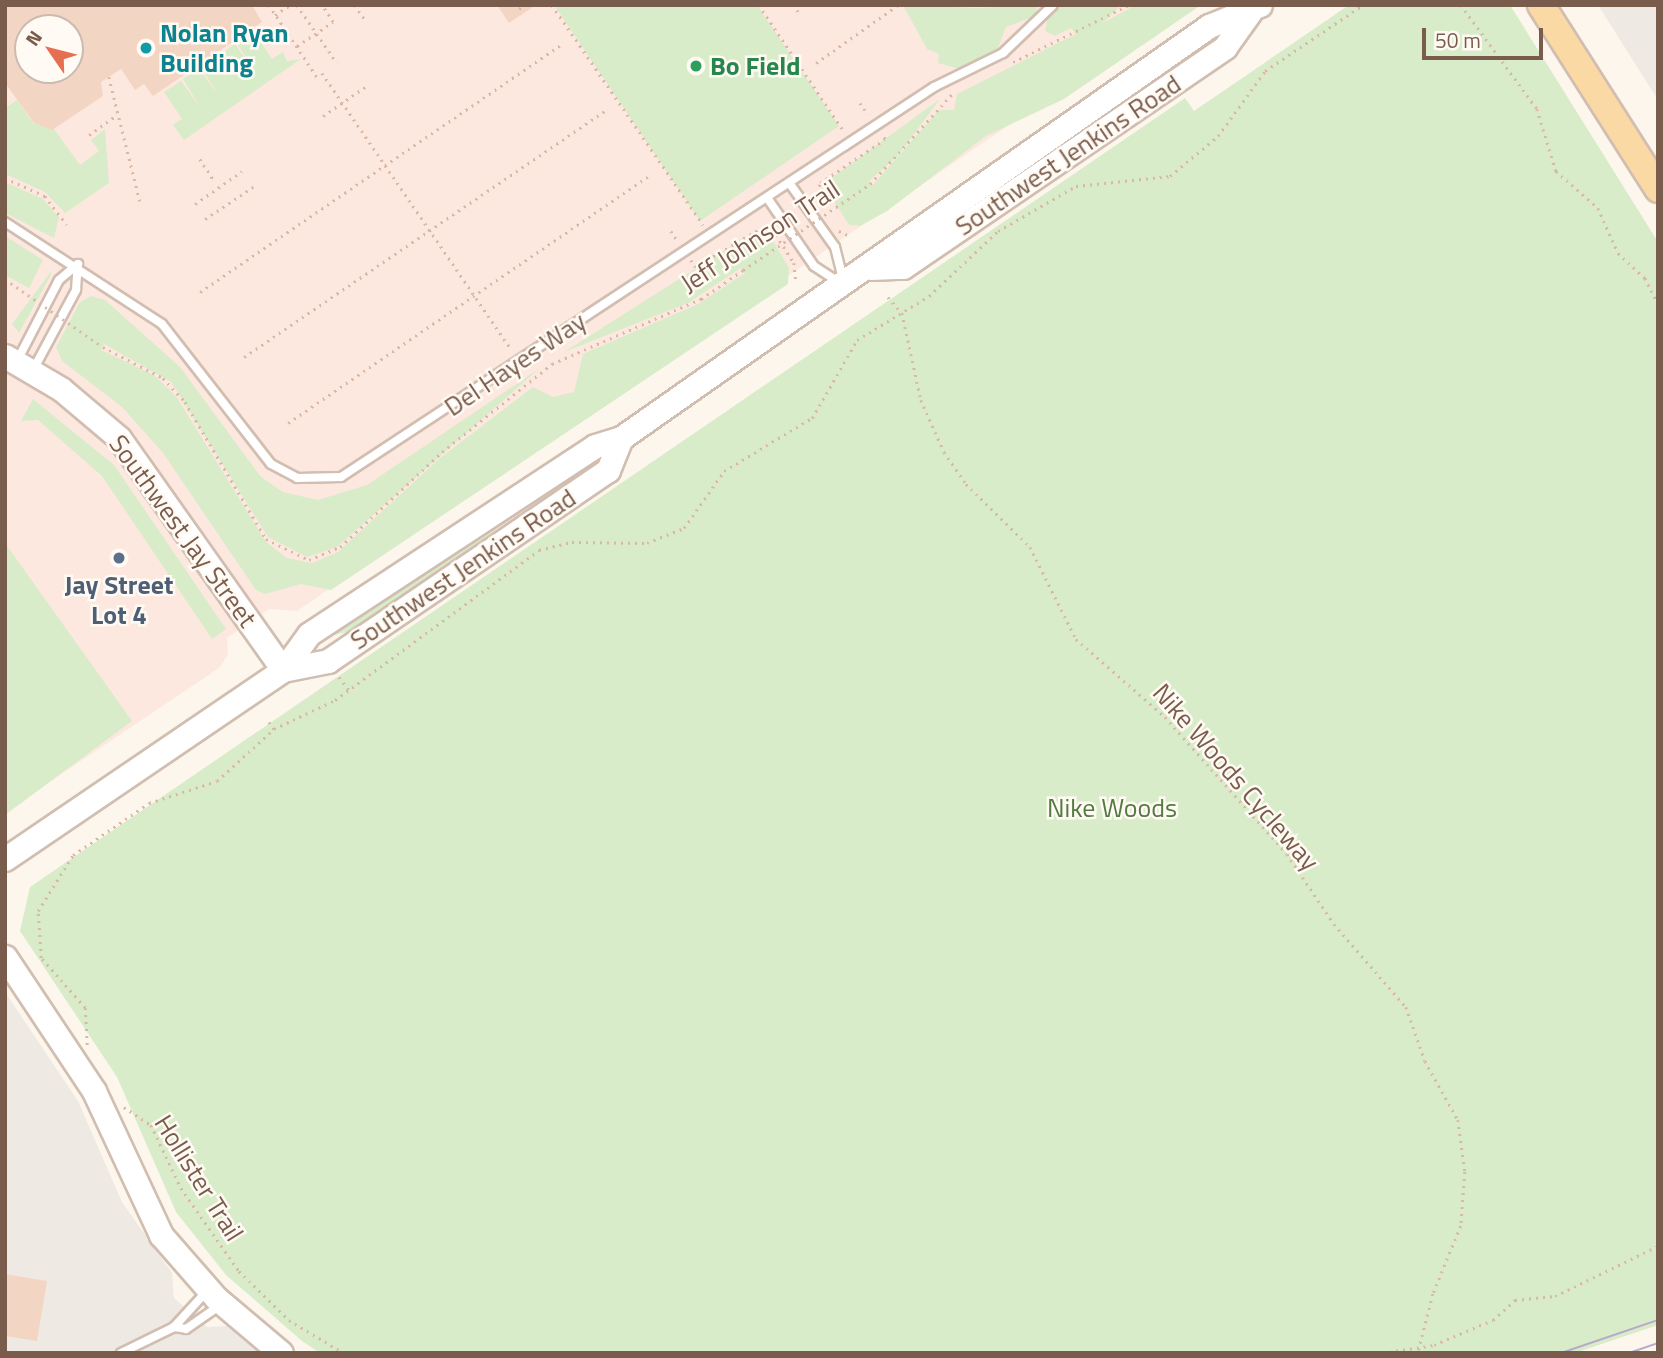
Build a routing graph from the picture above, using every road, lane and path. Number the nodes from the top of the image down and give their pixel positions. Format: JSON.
{"nodes":[{"id":1,"x":269,"y":5,"type":"edge"},
{"id":2,"x":290,"y":5,"type":"edge"},
{"id":3,"x":297,"y":5,"type":"edge"},
{"id":4,"x":322,"y":5,"type":"edge"},
{"id":5,"x":355,"y":5,"type":"edge"},
{"id":6,"x":524,"y":5,"type":"edge"},
{"id":7,"x":552,"y":5,"type":"edge"},
{"id":8,"x":758,"y":5,"type":"edge"},
{"id":9,"x":898,"y":5,"type":"edge"},
{"id":10,"x":1053,"y":5,"type":"edge"},
{"id":11,"x":1129,"y":5,"type":"edge"},
{"id":12,"x":1363,"y":5,"type":"edge"},
{"id":13,"x":1461,"y":5,"type":"edge"},
{"id":14,"x":1541,"y":5,"type":"edge"},
{"id":15,"x":519,"y":9,"type":"dead end"},
{"id":16,"x":1255,"y":9,"type":"edge"},
{"id":17,"x":275,"y":15,"type":"junction"},
{"id":18,"x":365,"y":20,"type":"dead end"},
{"id":19,"x":316,"y":33,"type":"junction"},
{"id":20,"x":561,"y":45,"type":"dead end"},
{"id":21,"x":297,"y":46,"type":"junction"},
{"id":22,"x":337,"y":63,"type":"dead end"},
{"id":23,"x":816,"y":64,"type":"dead end"},
{"id":24,"x":1003,"y":68,"type":"dead end"},
{"id":25,"x":322,"y":73,"type":"dead end"},
{"id":26,"x":109,"y":77,"type":"dead end"},
{"id":27,"x":317,"y":77,"type":"dead end"},
{"id":28,"x":365,"y":87,"type":"dead end"},
{"id":29,"x":959,"y":88,"type":"dead end"},
{"id":30,"x":343,"y":102,"type":"junction"},
{"id":31,"x":860,"y":103,"type":"dead end"},
{"id":32,"x":605,"y":110,"type":"dead end"},
{"id":33,"x":118,"y":114,"type":"junction"},
{"id":34,"x":323,"y":116,"type":"dead end"},
{"id":35,"x":876,"y":126,"type":"junction"},
{"id":36,"x":844,"y":131,"type":"dead end"},
{"id":37,"x":89,"y":135,"type":"dead end"},
{"id":38,"x":200,"y":159,"type":"dead end"},
{"id":39,"x":385,"y":165,"type":"junction"},
{"id":40,"x":242,"y":171,"type":"dead end"},
{"id":41,"x":651,"y":174,"type":"dead end"},
{"id":42,"x":5,"y":178,"type":"edge"},
{"id":43,"x":214,"y":179,"type":"dead end"},
{"id":44,"x":790,"y":184,"type":"junction"},
{"id":45,"x":253,"y":187,"type":"dead end"},
{"id":46,"x":1658,"y":189,"type":"edge"},
{"id":47,"x":768,"y":199,"type":"junction"},
{"id":48,"x":140,"y":201,"type":"dead end"},
{"id":49,"x":195,"y":204,"type":"dead end"},
{"id":50,"x":205,"y":219,"type":"dead end"},
{"id":51,"x":829,"y":220,"type":"dead end"},
{"id":52,"x":5,"y":222,"type":"edge"},
{"id":53,"x":701,"y":222,"type":"dead end"},
{"id":54,"x":67,"y":225,"type":"dead end"},
{"id":55,"x":836,"y":229,"type":"dead end"},
{"id":56,"x":430,"y":230,"type":"junction"},
{"id":57,"x":848,"y":235,"type":"dead end"},
{"id":58,"x":78,"y":264,"type":"junction"},
{"id":59,"x":695,"y":267,"type":"dead end"},
{"id":60,"x":5,"y":279,"type":"edge"},
{"id":61,"x":796,"y":282,"type":"dead end"},
{"id":62,"x":845,"y":285,"type":"junction"},
{"id":63,"x":200,"y":292,"type":"dead end"},
{"id":64,"x":474,"y":295,"type":"junction"},
{"id":65,"x":888,"y":297,"type":"dead end"},
{"id":66,"x":1658,"y":304,"type":"edge"},
{"id":67,"x":902,"y":313,"type":"junction"},
{"id":68,"x":244,"y":357,"type":"dead end"},
{"id":69,"x":519,"y":361,"type":"junction"},
{"id":70,"x":18,"y":362,"type":"edge"},
{"id":71,"x":288,"y":423,"type":"dead end"},
{"id":72,"x":621,"y":438,"type":"junction"},
{"id":73,"x":282,"y":670,"type":"junction"},
{"id":74,"x":337,"y":675,"type":"dead end"},
{"id":75,"x":349,"y":690,"type":"junction"},
{"id":76,"x":269,"y":722,"type":"dead end"},
{"id":77,"x":274,"y":729,"type":"junction"},
{"id":78,"x":5,"y":859,"type":"edge"},
{"id":79,"x":5,"y":957,"type":"edge"},
{"id":80,"x":93,"y":1053,"type":"dead end"},
{"id":81,"x":121,"y":1105,"type":"dead end"},
{"id":82,"x":1658,"y":1246,"type":"edge"},
{"id":83,"x":215,"y":1296,"type":"junction"},
{"id":84,"x":174,"y":1327,"type":"junction"},
{"id":85,"x":1419,"y":1344,"type":"junction"},
{"id":86,"x":121,"y":1353,"type":"edge"},
{"id":87,"x":281,"y":1353,"type":"edge"},
{"id":88,"x":344,"y":1353,"type":"edge"},
{"id":89,"x":553,"y":1353,"type":"edge"},
{"id":90,"x":593,"y":1353,"type":"edge"},
{"id":91,"x":1382,"y":1353,"type":"edge"},
{"id":92,"x":1418,"y":1353,"type":"edge"},
{"id":93,"x":1594,"y":1353,"type":"edge"},
{"id":94,"x":1603,"y":1353,"type":"edge"}],
"edges":[{"from":1,"to":17,"type":"path"},
{"from":2,"to":17,"type":"path"},
{"from":3,"to":19,"type":"path"},
{"from":4,"to":19,"type":"path"},
{"from":5,"to":18,"type":"path"},
{"from":6,"to":15,"type":"path"},
{"from":7,"to":53,"type":"path"},
{"from":8,"to":36,"type":"path"},
{"from":9,"to":23,"type":"path"},
{"from":10,"to":35,"type":"lane","name":"Del Hayes Way"},
{"from":11,"to":24,"type":"path"},
{"from":12,"to":67,"type":"path"},
{"from":13,"to":66,"type":"path"},
{"from":14,"to":46,"type":"main road"},
{"from":16,"to":62,"type":"main road","name":"Southwest Jenkins Road"},
{"from":17,"to":21,"type":"path"},
{"from":19,"to":21,"type":"path"},
{"from":19,"to":22,"type":"path"},
{"from":20,"to":39,"type":"path"},
{"from":21,"to":27,"type":"path"},
{"from":25,"to":30,"type":"path"},
{"from":26,"to":33,"type":"path"},
{"from":28,"to":30,"type":"path"},
{"from":29,"to":60,"type":"path","name":"Jeff Johnson Trail","bridge":true},
{"from":30,"to":34,"type":"path"},
{"from":30,"to":39,"type":"path"},
{"from":31,"to":35,"type":"path"},
{"from":32,"to":56,"type":"path"},
{"from":33,"to":37,"type":"path"},
{"from":33,"to":48,"type":"path"},
{"from":35,"to":44,"type":"lane","name":"Del Hayes Way"},
{"from":35,"to":51,"type":"path"},
{"from":38,"to":43,"type":"path"},
{"from":39,"to":56,"type":"path"},
{"from":39,"to":63,"type":"path"},
{"from":40,"to":49,"type":"path"},
{"from":41,"to":64,"type":"path"},
{"from":42,"to":54,"type":"path"},
{"from":44,"to":47,"type":"lane","name":"Del Hayes Way"},
{"from":44,"to":62,"type":"lane"},
{"from":45,"to":50,"type":"path"},
{"from":47,"to":62,"type":"lane"},
{"from":47,"to":69,"type":"lane","name":"Del Hayes Way"},
{"from":52,"to":58,"type":"lane","name":"Del Hayes Way"},
{"from":55,"to":57,"type":"path"},
{"from":56,"to":64,"type":"path"},
{"from":56,"to":68,"type":"path"},
{"from":58,"to":69,"type":"lane","name":"Del Hayes Way"},
{"from":58,"to":70,"type":"lane"},
{"from":58,"to":70,"type":"lane"},
{"from":59,"to":61,"type":"path"},
{"from":62,"to":72,"type":"main road","name":"Southwest Jenkins Road"},
{"from":64,"to":69,"type":"path"},
{"from":64,"to":71,"type":"path"},
{"from":65,"to":67,"type":"path","name":"Nike Woods Cycleway"},
{"from":67,"to":75,"type":"path"},
{"from":67,"to":85,"type":"path","name":"Nike Woods Cycleway"},
{"from":70,"to":73,"type":"main road","name":"Southwest Jay Street"},
{"from":72,"to":73,"type":"main road","name":"Southwest Jenkins Road"},
{"from":72,"to":73,"type":"main road","name":"Southwest Jenkins Road"},
{"from":73,"to":78,"type":"main road","name":"Southwest Jenkins Road"},
{"from":74,"to":75,"type":"path"},
{"from":75,"to":77,"type":"path"},
{"from":76,"to":77,"type":"path"},
{"from":77,"to":80,"type":"path"},
{"from":79,"to":83,"type":"main road"},
{"from":81,"to":88,"type":"path","name":"Hollister Trail"},
{"from":82,"to":85,"type":"path"},
{"from":83,"to":84,"type":"lane"},
{"from":83,"to":84,"type":"lane"},
{"from":83,"to":87,"type":"main road"},
{"from":84,"to":86,"type":"lane"},
{"from":85,"to":91,"type":"path"},
{"from":85,"to":92,"type":"path","name":"Nike Woods Cycleway"},
{"from":89,"to":90,"type":"path"},
{"from":93,"to":94,"type":"path"}]}
